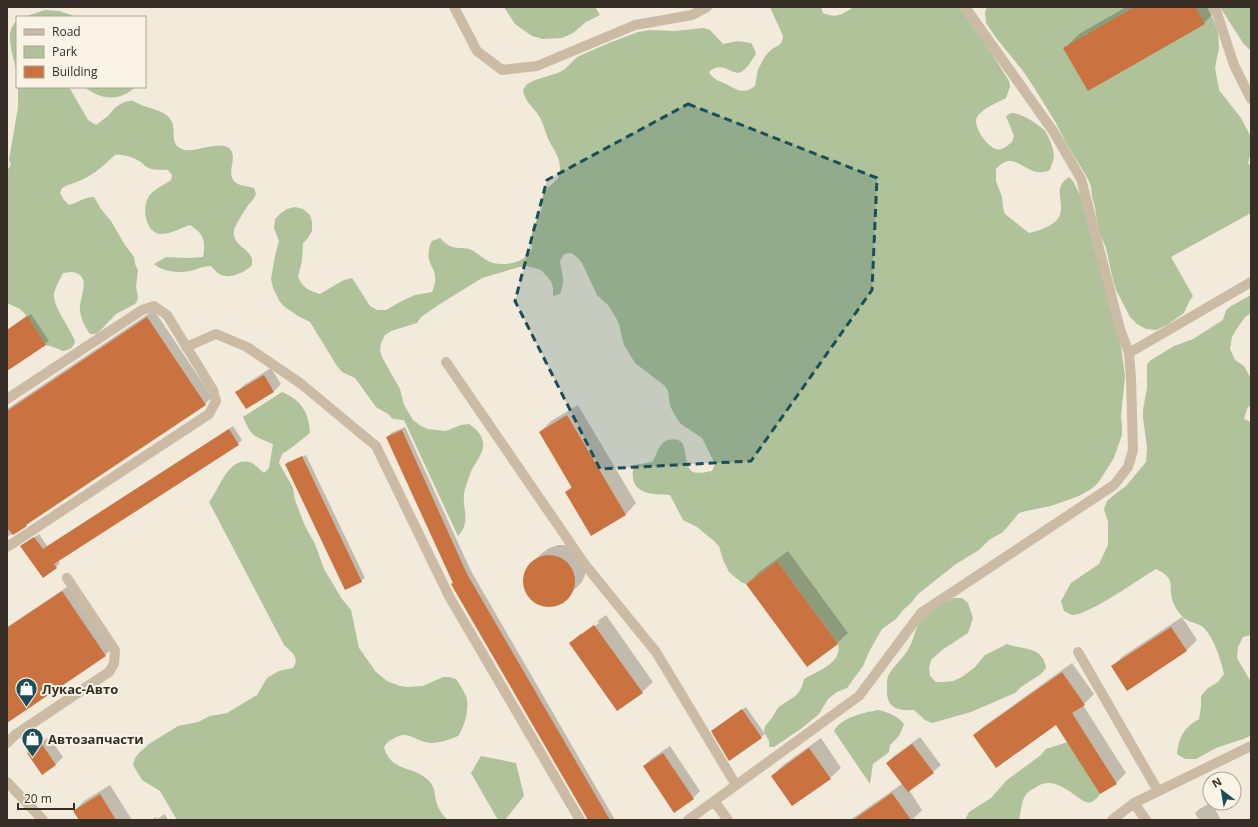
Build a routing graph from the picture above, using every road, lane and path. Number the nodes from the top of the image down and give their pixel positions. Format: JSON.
{"nodes":[{"id":1,"x":454,"y":7,"type":"edge"},
{"id":2,"x":707,"y":7,"type":"edge"},
{"id":3,"x":965,"y":7,"type":"edge"},
{"id":4,"x":1215,"y":7,"type":"edge"},
{"id":5,"x":1251,"y":99,"type":"edge"},
{"id":6,"x":1251,"y":282,"type":"edge"},
{"id":7,"x":186,"y":348,"type":"junction"},
{"id":8,"x":1129,"y":353,"type":"junction"},
{"id":9,"x":446,"y":362,"type":"dead end"},
{"id":10,"x":7,"y":399,"type":"edge"},
{"id":11,"x":7,"y":548,"type":"edge"},
{"id":12,"x":67,"y":578,"type":"dead end"},
{"id":13,"x":1078,"y":652,"type":"dead end"},
{"id":14,"x":7,"y":743,"type":"edge"},
{"id":15,"x":1251,"y":746,"type":"edge"},
{"id":16,"x":7,"y":782,"type":"edge"},
{"id":17,"x":736,"y":785,"type":"junction"},
{"id":18,"x":1158,"y":791,"type":"junction"},
{"id":19,"x":714,"y":801,"type":"junction"},
{"id":20,"x":1134,"y":803,"type":"junction"},
{"id":21,"x":42,"y":820,"type":"edge"},
{"id":22,"x":580,"y":820,"type":"edge"},
{"id":23,"x":688,"y":820,"type":"edge"},
{"id":24,"x":728,"y":820,"type":"edge"},
{"id":25,"x":1112,"y":820,"type":"edge"},
{"id":26,"x":1146,"y":820,"type":"edge"}],
"edges":[{"from":1,"to":2,"type":"street"},
{"from":3,"to":8,"type":"street"},
{"from":4,"to":5,"type":"street"},
{"from":6,"to":8,"type":"street"},
{"from":7,"to":10,"type":"street"},
{"from":7,"to":11,"type":"street"},
{"from":7,"to":22,"type":"street"},
{"from":8,"to":17,"type":"street"},
{"from":9,"to":17,"type":"street"},
{"from":12,"to":14,"type":"street"},
{"from":13,"to":18,"type":"street"},
{"from":15,"to":18,"type":"street"},
{"from":16,"to":21,"type":"street"},
{"from":17,"to":19,"type":"street"},
{"from":18,"to":20,"type":"street"},
{"from":19,"to":23,"type":"street"},
{"from":19,"to":24,"type":"street"},
{"from":20,"to":25,"type":"street"},
{"from":20,"to":26,"type":"street"}]}
